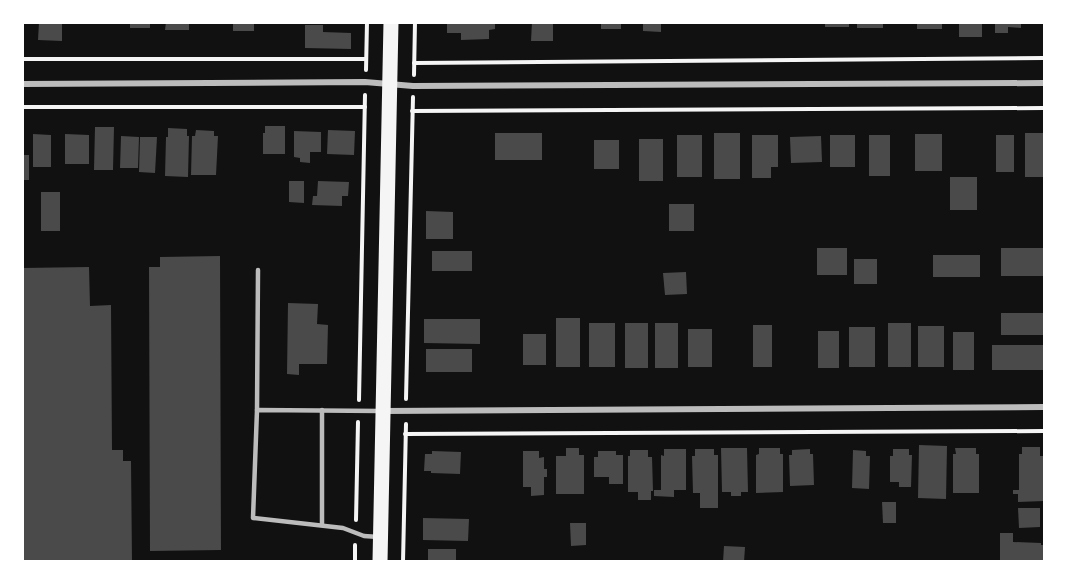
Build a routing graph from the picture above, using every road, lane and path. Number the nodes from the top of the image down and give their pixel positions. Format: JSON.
{"nodes":[{"id":1,"x":367,"y":22,"type":"edge"},
{"id":2,"x":391,"y":22,"type":"edge"},
{"id":3,"x":415,"y":22,"type":"edge"},
{"id":4,"x":1044,"y":58,"type":"edge"},
{"id":5,"x":22,"y":59,"type":"edge"},
{"id":6,"x":366,"y":59,"type":"junction"},
{"id":7,"x":414,"y":63,"type":"junction"},
{"id":8,"x":365,"y":82,"type":"junction"},
{"id":9,"x":1044,"y":83,"type":"edge"},
{"id":10,"x":22,"y":84,"type":"edge"},
{"id":11,"x":390,"y":85,"type":"junction"},
{"id":12,"x":413,"y":86,"type":"junction"},
{"id":13,"x":22,"y":106,"type":"edge"},
{"id":14,"x":365,"y":107,"type":"junction"},
{"id":15,"x":1044,"y":108,"type":"edge"},
{"id":16,"x":412,"y":111,"type":"junction"},
{"id":17,"x":258,"y":270,"type":"dead end"},
{"id":18,"x":1044,"y":407,"type":"edge"},
{"id":19,"x":257,"y":410,"type":"junction"},
{"id":20,"x":322,"y":410,"type":"junction"},
{"id":21,"x":358,"y":411,"type":"junction"},
{"id":22,"x":383,"y":411,"type":"junction"},
{"id":23,"x":406,"y":411,"type":"junction"},
{"id":24,"x":1044,"y":431,"type":"edge"},
{"id":25,"x":405,"y":434,"type":"junction"},
{"id":26,"x":322,"y":525,"type":"junction"},
{"id":27,"x":356,"y":533,"type":"junction"},
{"id":28,"x":381,"y":538,"type":"junction"},
{"id":29,"x":355,"y":561,"type":"edge"},
{"id":30,"x":380,"y":561,"type":"edge"},
{"id":31,"x":403,"y":561,"type":"edge"}],
"edges":[{"from":1,"to":6,"type":"path"},
{"from":2,"to":11,"type":"main road"},
{"from":3,"to":7,"type":"path"},
{"from":4,"to":7,"type":"path"},
{"from":5,"to":6,"type":"path"},
{"from":6,"to":8,"type":"path"},
{"from":7,"to":12,"type":"path"},
{"from":8,"to":10,"type":"street"},
{"from":8,"to":11,"type":"street"},
{"from":8,"to":14,"type":"path"},
{"from":9,"to":12,"type":"street"},
{"from":11,"to":12,"type":"street"},
{"from":11,"to":22,"type":"main road"},
{"from":12,"to":16,"type":"path"},
{"from":13,"to":14,"type":"path"},
{"from":14,"to":21,"type":"path"},
{"from":15,"to":16,"type":"path"},
{"from":16,"to":23,"type":"path"},
{"from":17,"to":19,"type":"lane"},
{"from":18,"to":23,"type":"street"},
{"from":19,"to":20,"type":"lane"},
{"from":19,"to":26,"type":"lane"},
{"from":20,"to":21,"type":"lane"},
{"from":20,"to":26,"type":"lane"},
{"from":21,"to":22,"type":"lane"},
{"from":21,"to":27,"type":"path"},
{"from":22,"to":23,"type":"street"},
{"from":22,"to":28,"type":"main road"},
{"from":23,"to":25,"type":"path"},
{"from":24,"to":25,"type":"path"},
{"from":25,"to":31,"type":"path"},
{"from":26,"to":27,"type":"lane"},
{"from":27,"to":28,"type":"lane"},
{"from":27,"to":29,"type":"path"},
{"from":28,"to":30,"type":"main road"}]}
